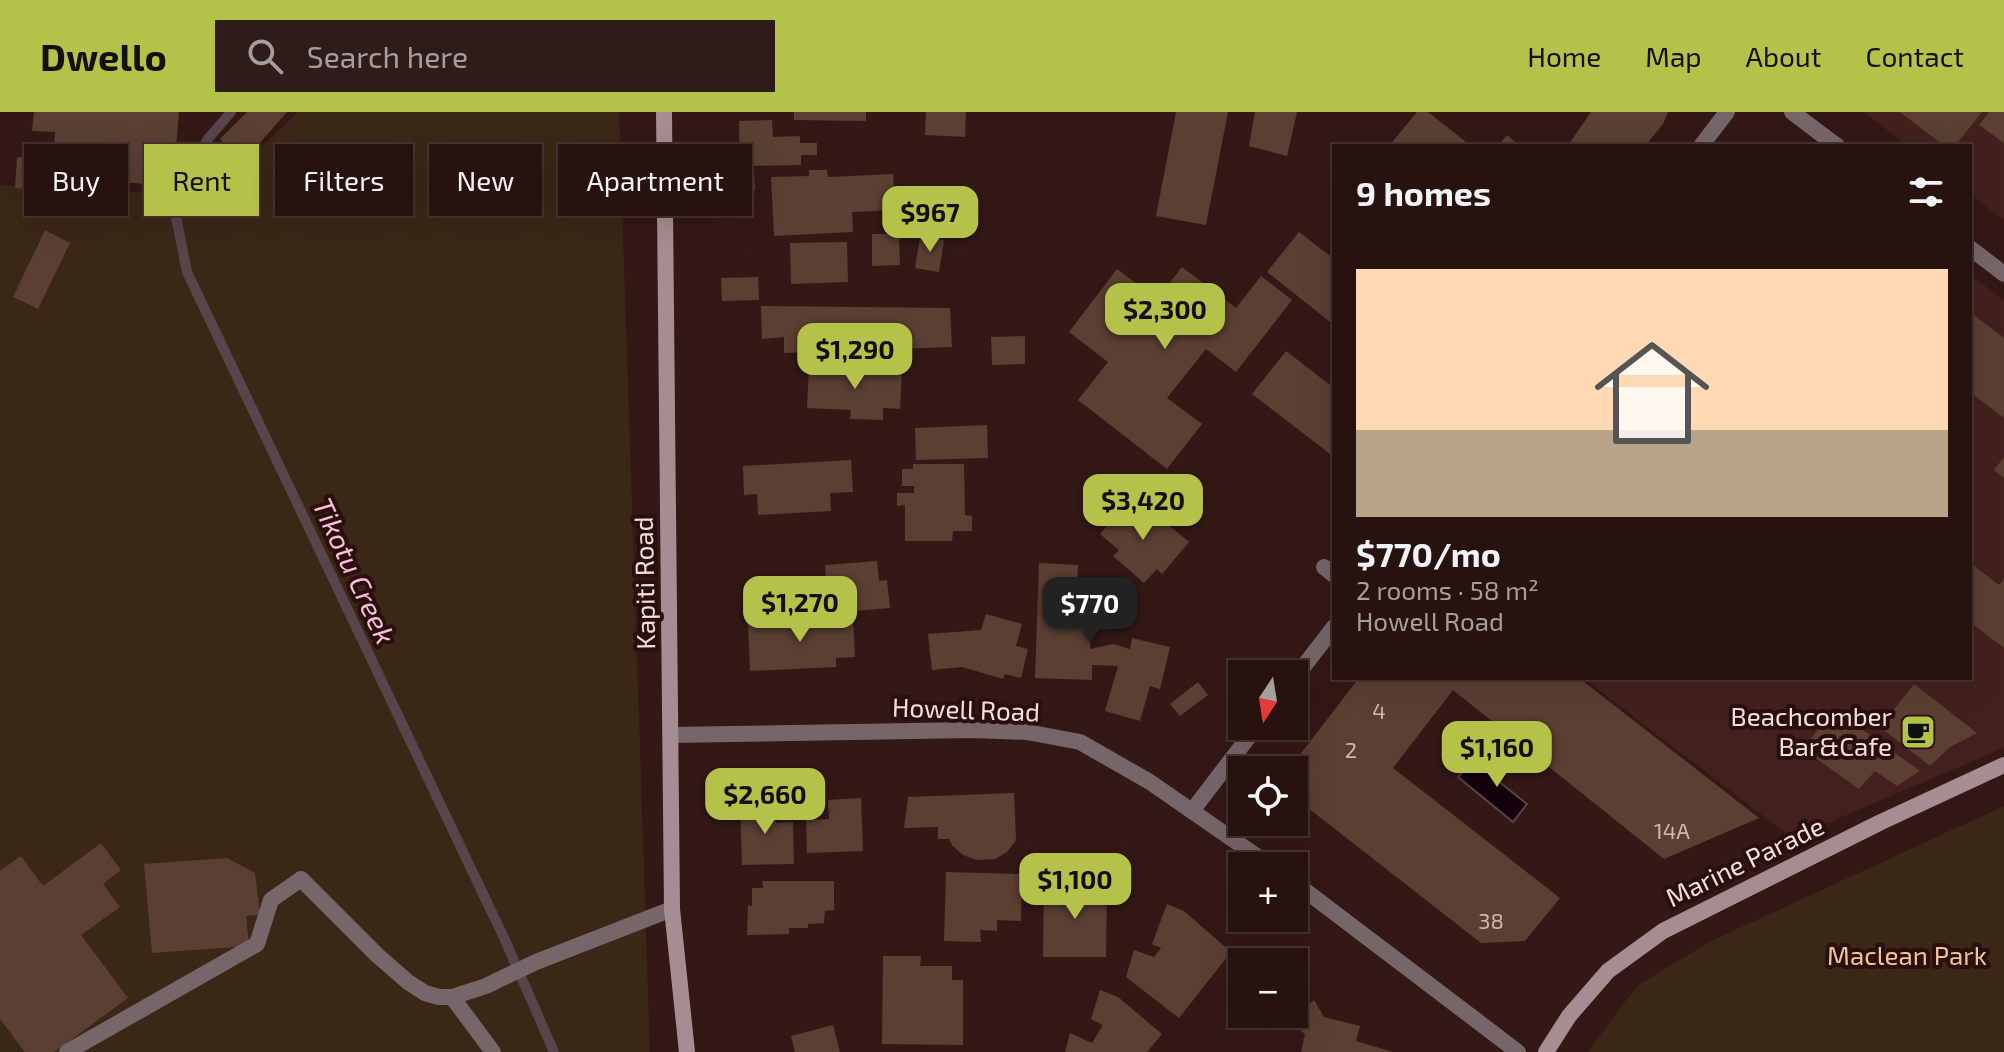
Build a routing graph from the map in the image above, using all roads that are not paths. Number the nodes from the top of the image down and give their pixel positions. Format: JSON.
{"nodes":[{"id":1,"x":664,"y":112,"type":"edge"},
{"id":2,"x":1727,"y":112,"type":"edge"},
{"id":3,"x":1792,"y":112,"type":"edge"},
{"id":4,"x":1703,"y":144,"type":"edge"},
{"id":5,"x":1834,"y":144,"type":"edge"},
{"id":6,"x":1972,"y":250,"type":"edge"},
{"id":7,"x":2004,"y":274,"type":"edge"},
{"id":8,"x":1332,"y":630,"type":"edge"},
{"id":9,"x":1308,"y":661,"type":"edge"},
{"id":10,"x":671,"y":735,"type":"junction"},
{"id":11,"x":1246,"y":740,"type":"edge"},
{"id":12,"x":2004,"y":765,"type":"edge"},
{"id":13,"x":1192,"y":811,"type":"junction"},
{"id":14,"x":1251,"y":852,"type":"edge"},
{"id":15,"x":1308,"y":893,"type":"edge"},
{"id":16,"x":672,"y":909,"type":"junction"},
{"id":17,"x":452,"y":997,"type":"junction"},
{"id":18,"x":67,"y":1052,"type":"edge"},
{"id":19,"x":493,"y":1052,"type":"edge"},
{"id":20,"x":687,"y":1052,"type":"edge"},
{"id":21,"x":1518,"y":1052,"type":"edge"},
{"id":22,"x":1546,"y":1052,"type":"edge"}],
"edges":[{"from":1,"to":10,"type":"main road","name":"Kapiti Road"},
{"from":2,"to":4,"type":"street"},
{"from":3,"to":5,"type":"street"},
{"from":6,"to":7,"type":"street"},
{"from":8,"to":9,"type":"street"},
{"from":10,"to":13,"type":"street","name":"Howell Road"},
{"from":10,"to":16,"type":"main road","name":"Kapiti Road"},
{"from":11,"to":13,"type":"street"},
{"from":12,"to":22,"type":"main road","name":"Marine Parade"},
{"from":13,"to":14,"type":"street","name":"Howell Road"},
{"from":15,"to":21,"type":"street"},
{"from":16,"to":17,"type":"street"},
{"from":16,"to":20,"type":"main road","name":"Kapiti Road"},
{"from":17,"to":18,"type":"street"},
{"from":17,"to":19,"type":"street"}]}
